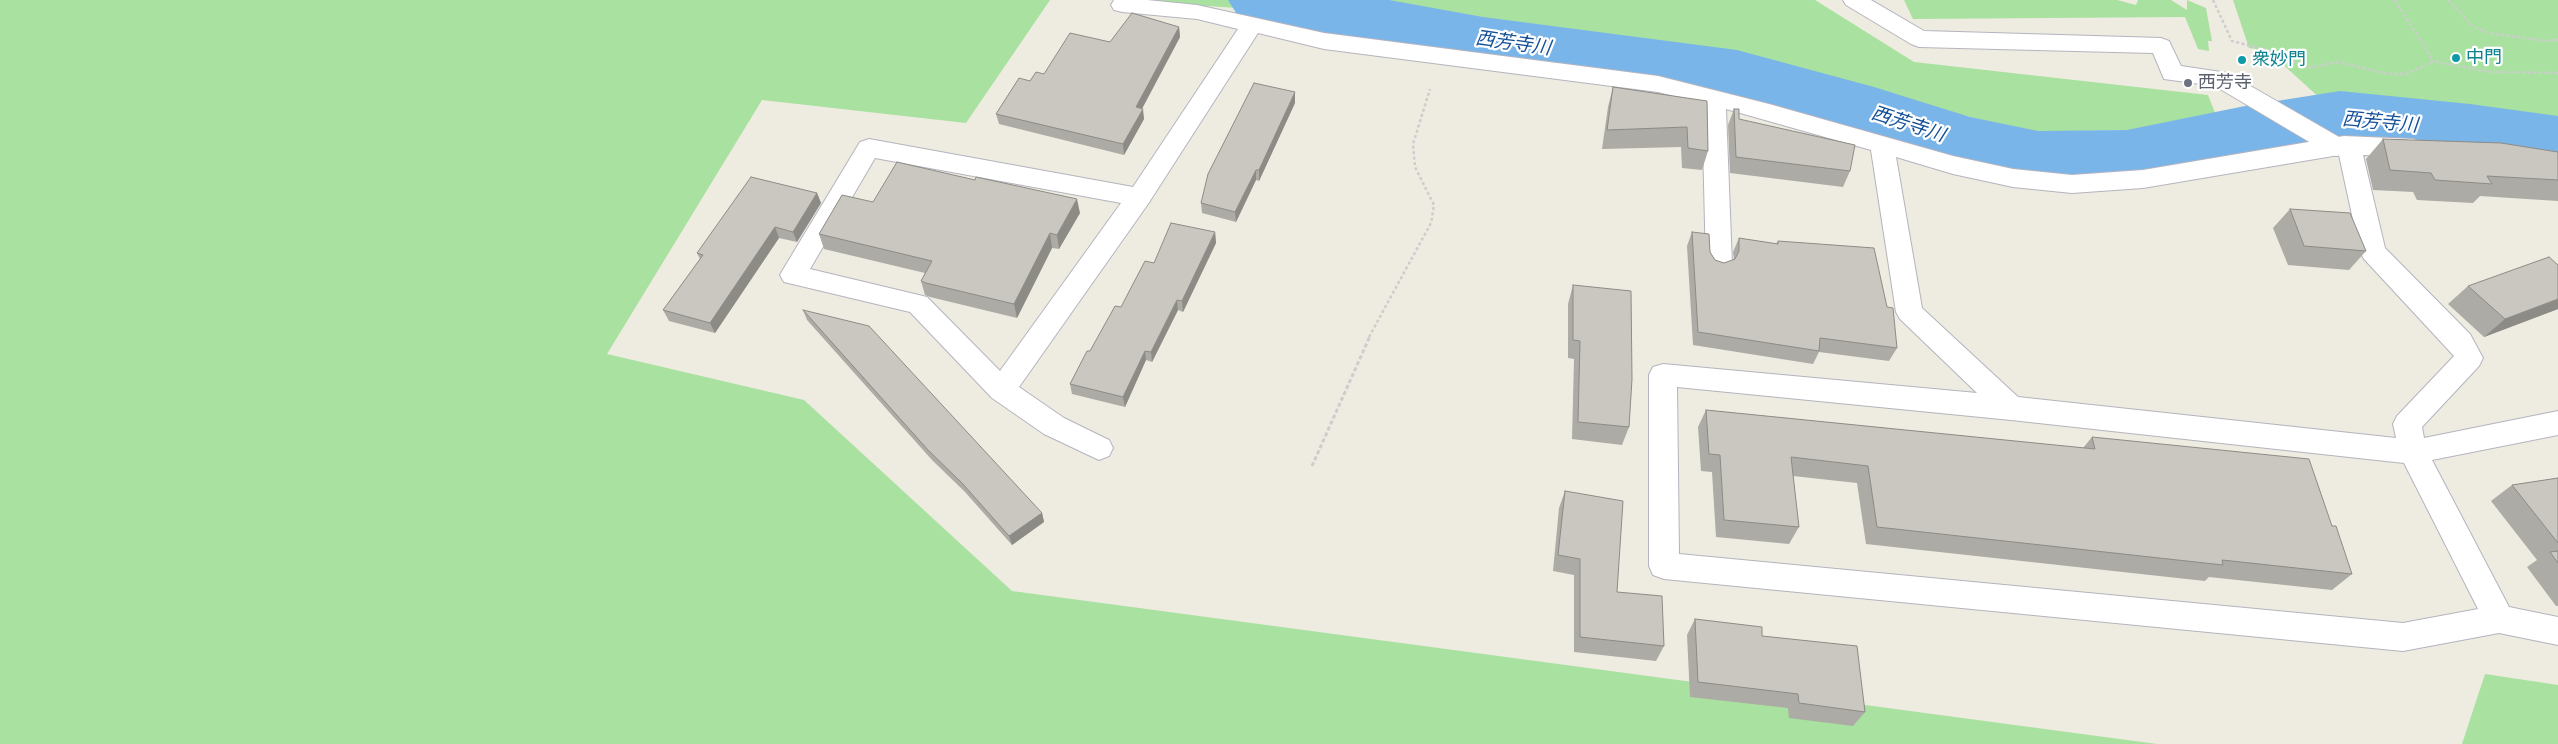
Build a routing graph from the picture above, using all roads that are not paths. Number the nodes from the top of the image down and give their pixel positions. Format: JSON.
{"nodes":[{"id":1,"x":1854,"y":0,"type":"edge"},
{"id":2,"x":1122,"y":5,"type":"dead end"},
{"id":3,"x":1194,"y":6,"type":"edge"},
{"id":4,"x":1252,"y":25,"type":"junction"},
{"id":5,"x":1714,"y":97,"type":"junction"},
{"id":6,"x":1882,"y":144,"type":"junction"},
{"id":7,"x":2343,"y":146,"type":"junction"},
{"id":8,"x":2434,"y":149,"type":"edge"},
{"id":9,"x":1140,"y":197,"type":"junction"},
{"id":10,"x":1719,"y":265,"type":"edge"},
{"id":11,"x":1002,"y":390,"type":"junction"},
{"id":12,"x":2011,"y":408,"type":"junction"},
{"id":13,"x":2558,"y":423,"type":"edge"},
{"id":14,"x":1099,"y":448,"type":"dead end"},
{"id":15,"x":2414,"y":452,"type":"junction"},
{"id":16,"x":2499,"y":619,"type":"junction"},
{"id":17,"x":2558,"y":630,"type":"edge"}],
"edges":[{"from":1,"to":7,"type":"street"},
{"from":2,"to":3,"type":"street"},
{"from":3,"to":4,"type":"street"},
{"from":4,"to":5,"type":"street"},
{"from":4,"to":9,"type":"street"},
{"from":5,"to":6,"type":"street"},
{"from":5,"to":10,"type":"street"},
{"from":6,"to":7,"type":"street"},
{"from":6,"to":12,"type":"street"},
{"from":7,"to":8,"type":"street"},
{"from":7,"to":15,"type":"street"},
{"from":9,"to":11,"type":"street"},
{"from":9,"to":11,"type":"street"},
{"from":11,"to":14,"type":"street"},
{"from":12,"to":15,"type":"street"},
{"from":12,"to":16,"type":"street"},
{"from":13,"to":15,"type":"street"},
{"from":15,"to":16,"type":"street"},
{"from":16,"to":17,"type":"street"}]}
